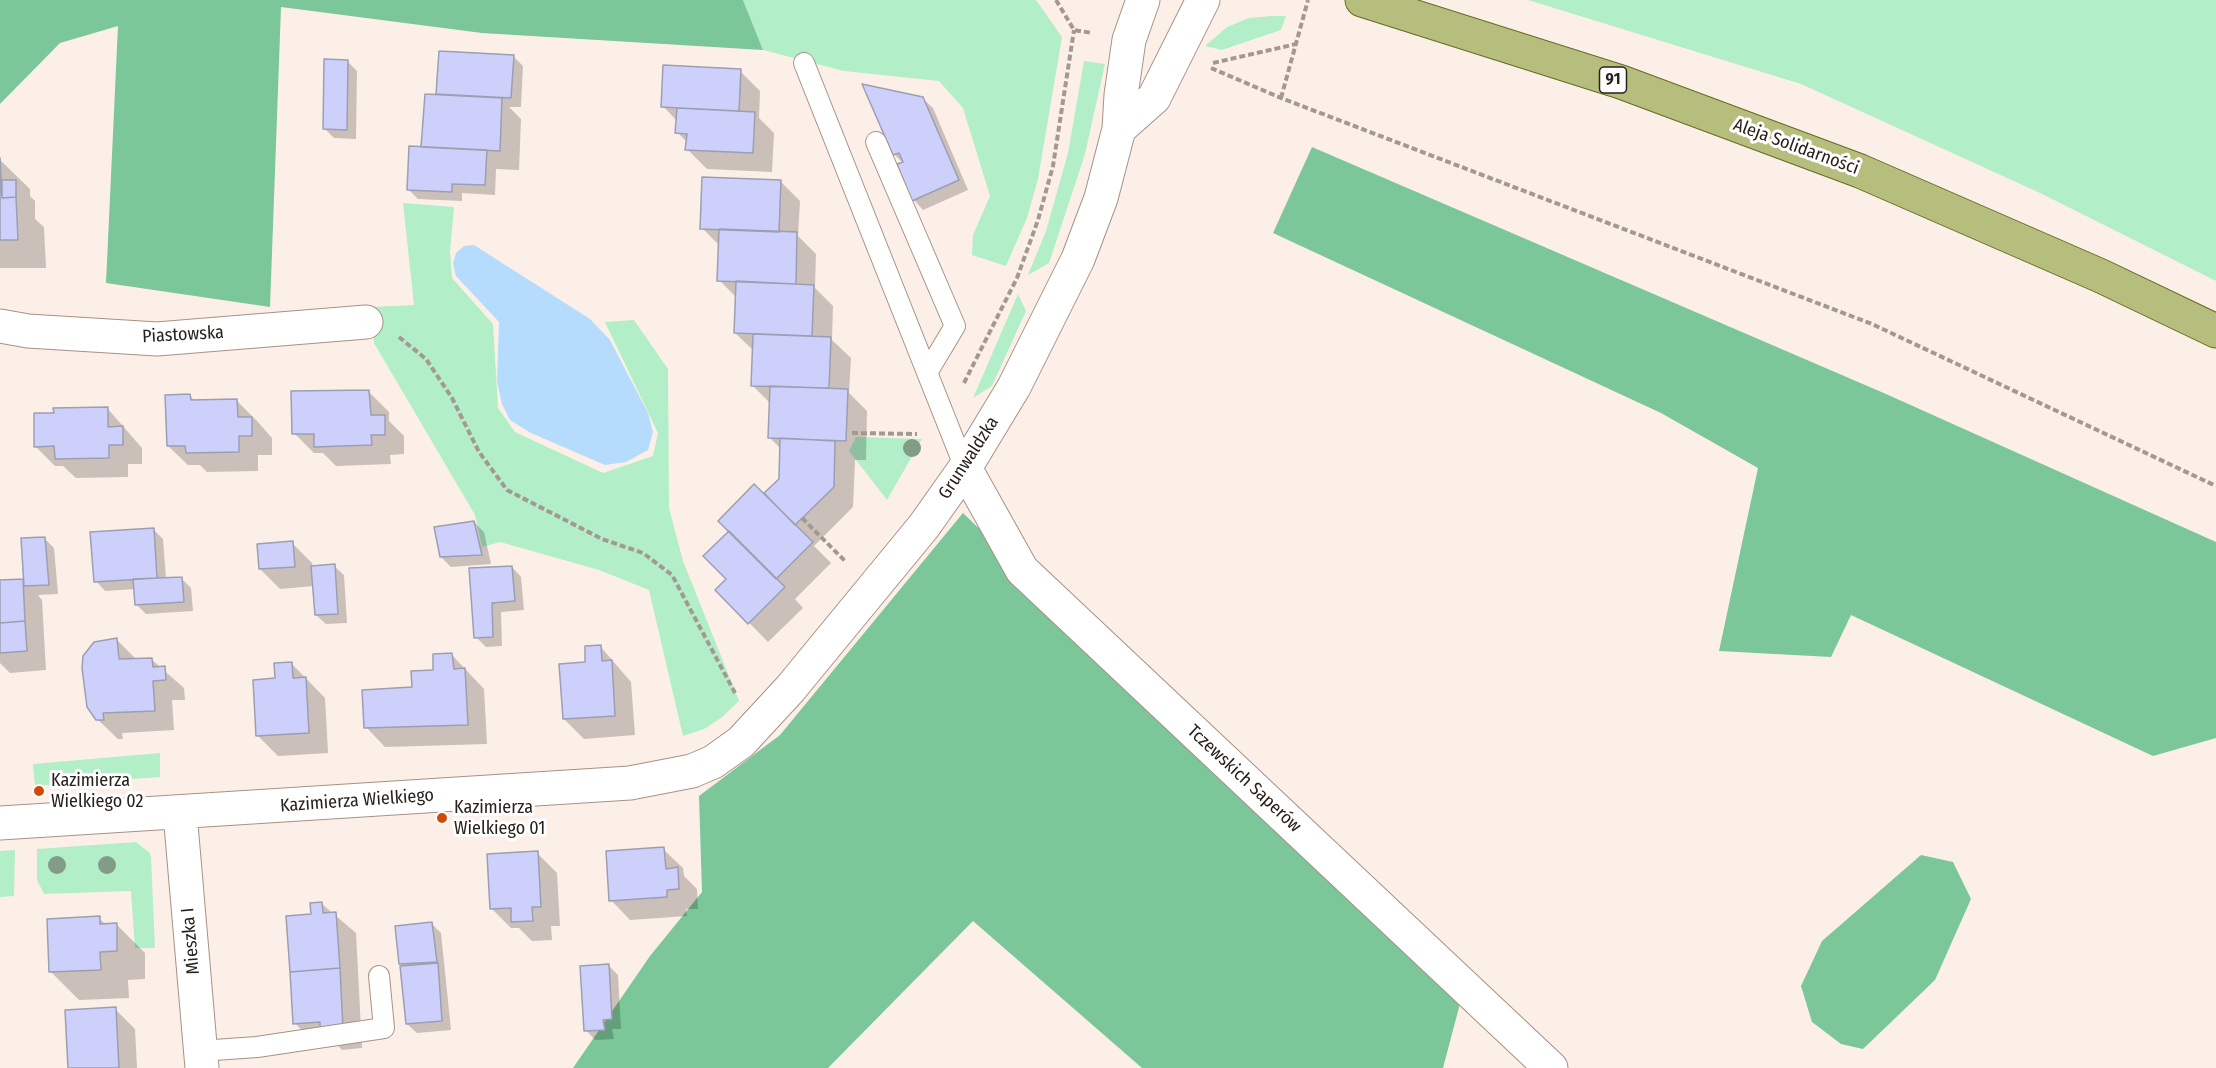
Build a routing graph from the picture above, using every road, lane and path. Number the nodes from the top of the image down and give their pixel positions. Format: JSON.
{"nodes":[{"id":1,"x":1056,"y":0,"type":"edge"},
{"id":2,"x":1143,"y":0,"type":"edge"},
{"id":3,"x":1203,"y":0,"type":"edge"},
{"id":4,"x":1308,"y":0,"type":"edge"},
{"id":5,"x":1362,"y":0,"type":"edge"},
{"id":6,"x":1074,"y":30,"type":"junction"},
{"id":7,"x":1129,"y":40,"type":"junction"},
{"id":8,"x":1296,"y":44,"type":"junction"},
{"id":9,"x":804,"y":63,"type":"dead end"},
{"id":10,"x":1281,"y":98,"type":"junction"},
{"id":11,"x":1119,"y":129,"type":"junction"},
{"id":12,"x":876,"y":142,"type":"dead end"},
{"id":13,"x":366,"y":322,"type":"joint"},
{"id":14,"x":0,"y":326,"type":"edge"},
{"id":15,"x":2216,"y":331,"type":"edge"},
{"id":16,"x":928,"y":371,"type":"junction"},
{"id":17,"x":945,"y":422,"type":"junction"},
{"id":18,"x":852,"y":433,"type":"dead end"},
{"id":19,"x":964,"y":468,"type":"junction"},
{"id":20,"x":2216,"y":486,"type":"edge"},
{"id":21,"x":802,"y":518,"type":"dead end"},
{"id":22,"x":847,"y":564,"type":"dead end"},
{"id":23,"x":739,"y":701,"type":"dead end"},
{"id":24,"x":741,"y":742,"type":"joint"},
{"id":25,"x":180,"y":813,"type":"junction"},
{"id":26,"x":0,"y":823,"type":"edge"},
{"id":27,"x":380,"y":976,"type":"dead end"},
{"id":28,"x":201,"y":1059,"type":"edge"},
{"id":29,"x":1551,"y":1068,"type":"edge"}],
"edges":[{"from":1,"to":6,"type":"path"},
{"from":2,"to":7,"type":"street","name":"Grunwaldzka"},
{"from":3,"to":11,"type":"street"},
{"from":4,"to":8,"type":"path"},
{"from":5,"to":15,"type":"main road","name":"Aleja Solidarności","number":"91"},
{"from":6,"to":7,"type":"path"},
{"from":6,"to":17,"type":"path"},
{"from":7,"to":11,"type":"street","name":"Grunwaldzka"},
{"from":8,"to":10,"type":"path"},
{"from":8,"to":10,"type":"path"},
{"from":9,"to":16,"type":"lane"},
{"from":10,"to":20,"type":"path"},
{"from":11,"to":19,"type":"street","name":"Grunwaldzka"},
{"from":12,"to":16,"type":"lane"},
{"from":13,"to":14,"type":"street","name":"Piastowska"},
{"from":13,"to":23,"type":"path"},
{"from":16,"to":17,"type":"lane"},
{"from":17,"to":18,"type":"path"},
{"from":17,"to":19,"type":"lane"},
{"from":19,"to":24,"type":"street","name":"Grunwaldzka"},
{"from":19,"to":29,"type":"street","name":"Tczewskich Saperów"},
{"from":21,"to":22,"type":"path"},
{"from":24,"to":25,"type":"street","name":"Kazimierza Wielkiego"},
{"from":25,"to":26,"type":"street","name":"Kazimierza Wielkiego"},
{"from":25,"to":28,"type":"street","name":"Mieszka I"},
{"from":27,"to":28,"type":"lane"}]}
